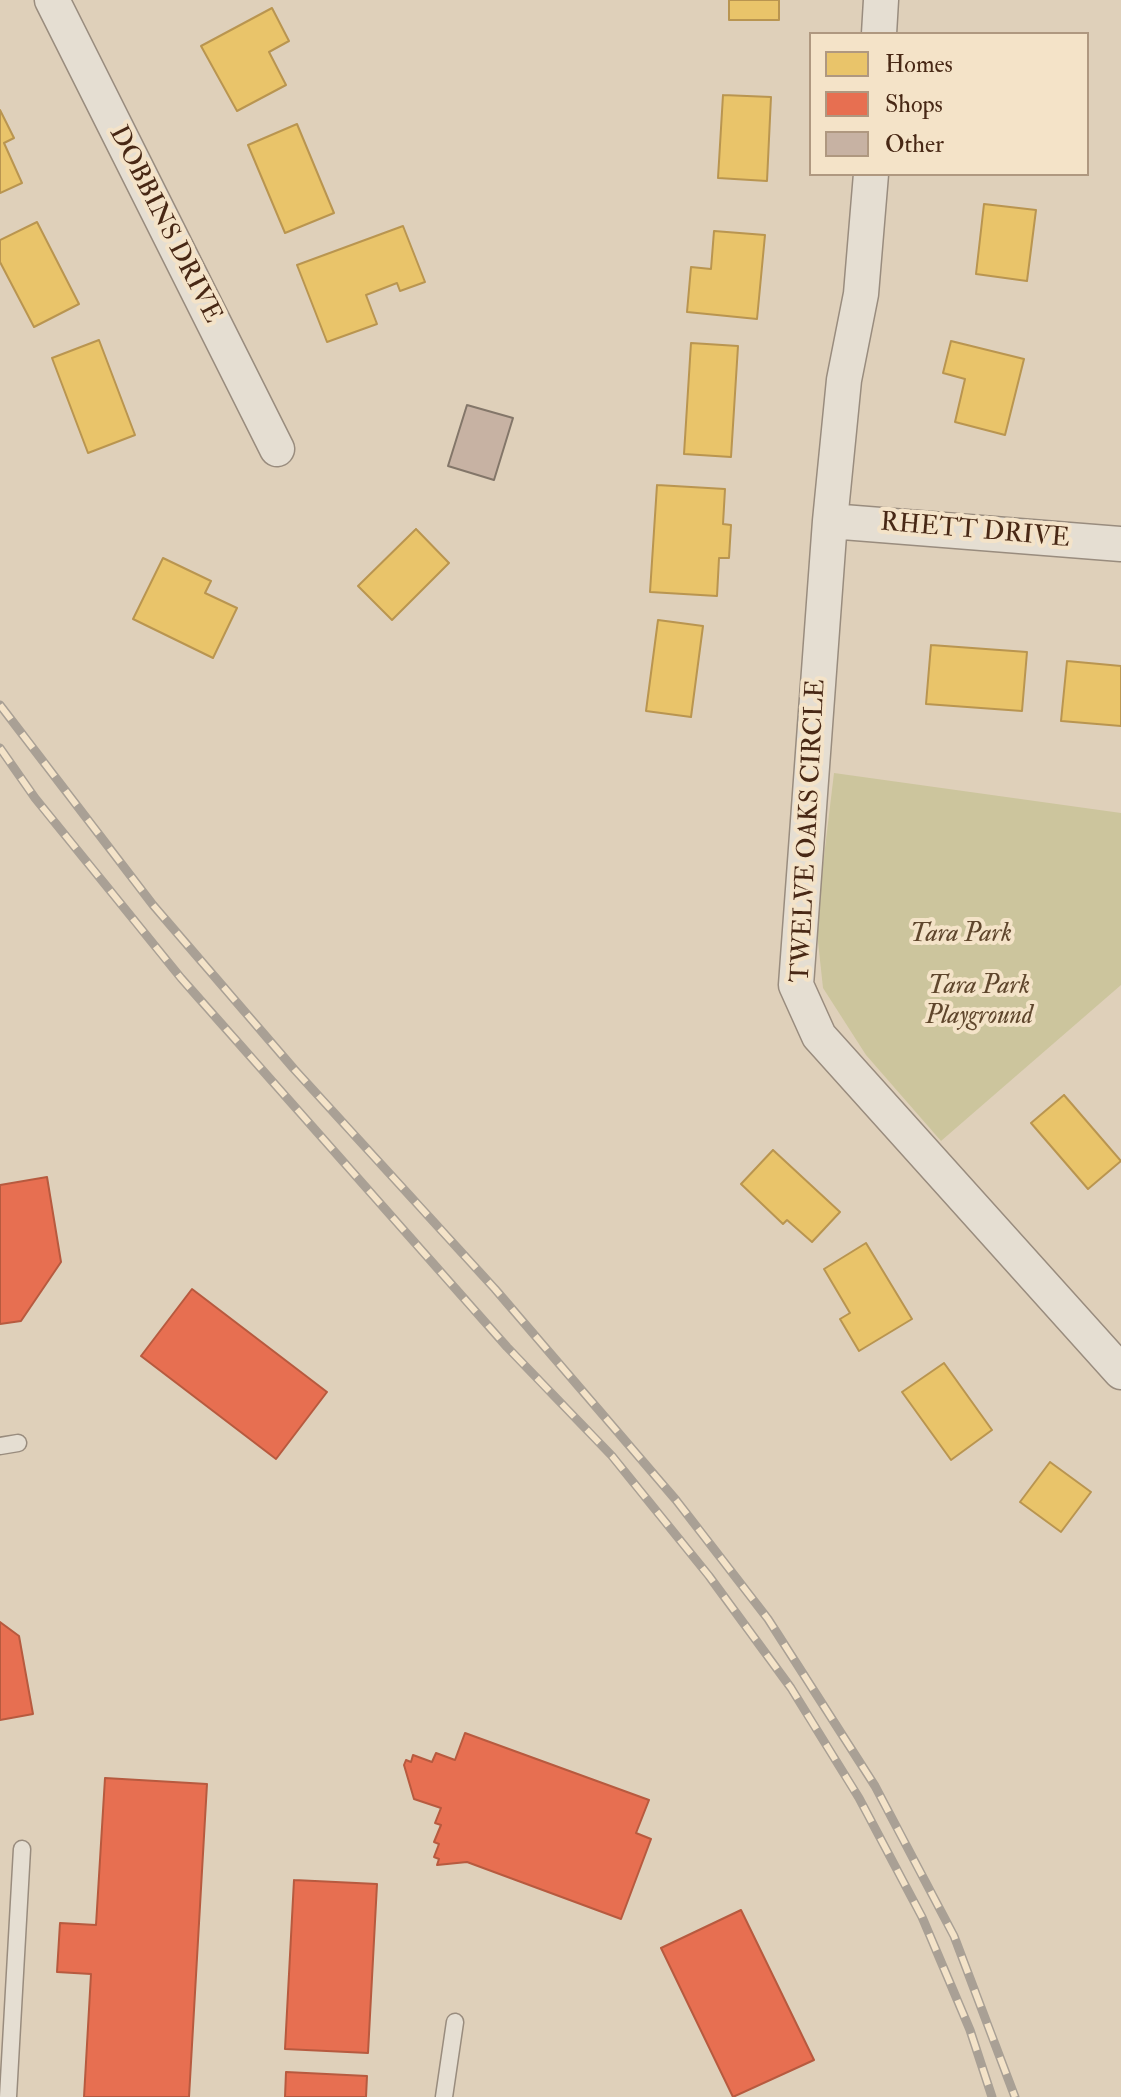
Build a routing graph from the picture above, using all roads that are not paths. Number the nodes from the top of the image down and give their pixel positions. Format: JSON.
{"nodes":[{"id":1,"x":52,"y":0,"type":"edge"},
{"id":2,"x":881,"y":0,"type":"edge"},
{"id":3,"x":879,"y":32,"type":"edge"},
{"id":4,"x":871,"y":176,"type":"edge"},
{"id":5,"x":277,"y":449,"type":"dead end"},
{"id":6,"x":830,"y":521,"type":"junction"},
{"id":7,"x":1121,"y":544,"type":"edge"},
{"id":8,"x":1121,"y":1372,"type":"edge"},
{"id":9,"x":18,"y":1443,"type":"dead end"},
{"id":10,"x":0,"y":1446,"type":"edge"},
{"id":11,"x":22,"y":1849,"type":"dead end"},
{"id":12,"x":455,"y":2022,"type":"dead end"},
{"id":13,"x":8,"y":2097,"type":"edge"},
{"id":14,"x":444,"y":2097,"type":"edge"}],
"edges":[{"from":1,"to":5,"type":"street","name":"DOBBINS DRIVE"},
{"from":2,"to":3,"type":"street"},
{"from":4,"to":6,"type":"street","name":"TWELVE OAKS CIRCLE"},
{"from":6,"to":7,"type":"street","name":"RHETT DRIVE"},
{"from":6,"to":8,"type":"street","name":"TWELVE OAKS CIRCLE"},
{"from":9,"to":10,"type":"lane"},
{"from":11,"to":13,"type":"lane"},
{"from":12,"to":14,"type":"lane"}]}
